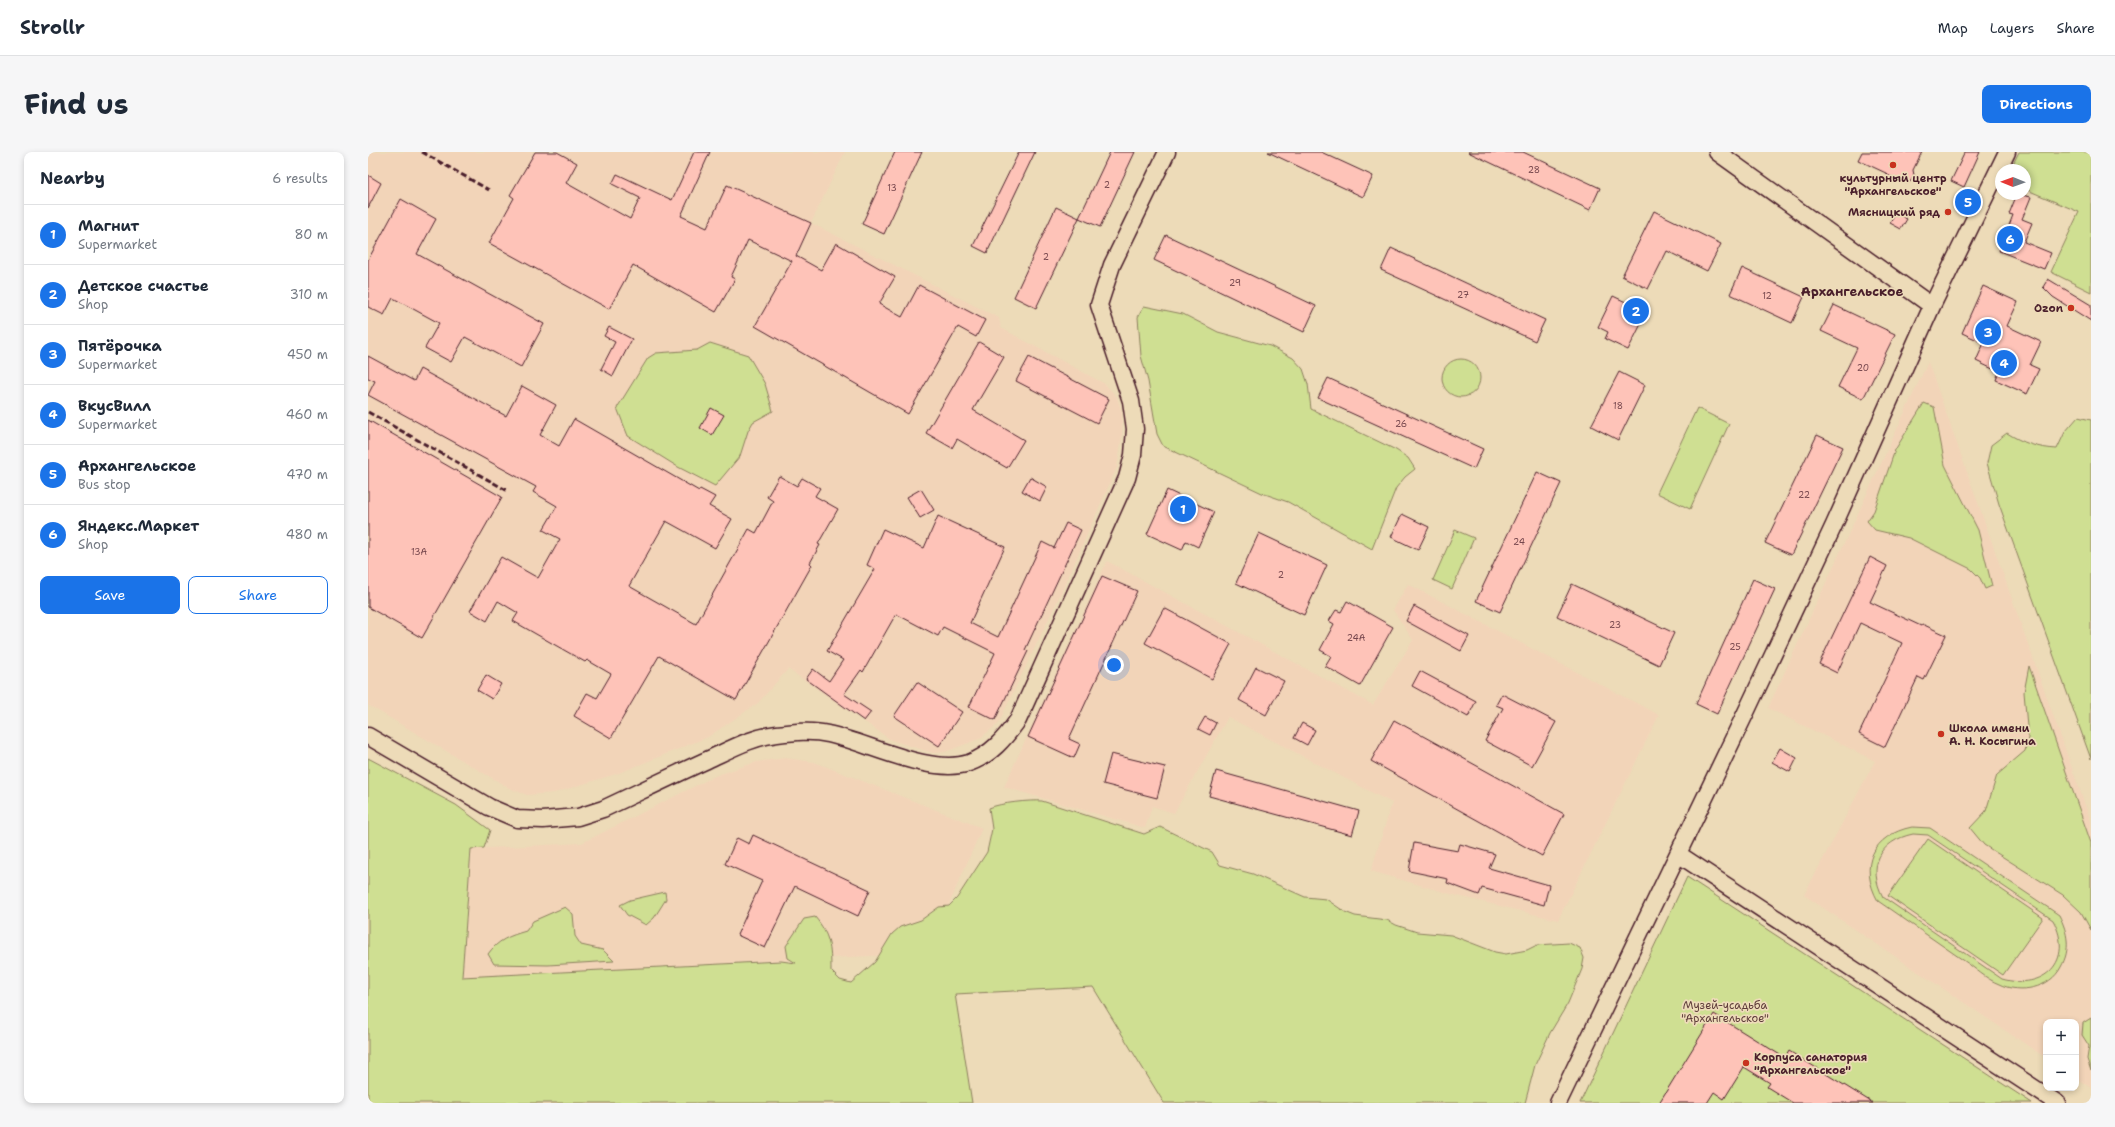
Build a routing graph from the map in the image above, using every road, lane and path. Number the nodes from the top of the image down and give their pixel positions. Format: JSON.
{"nodes":[{"id":1,"x":1167,"y":152,"type":"edge"},
{"id":2,"x":1717,"y":152,"type":"edge"},
{"id":3,"x":2007,"y":152,"type":"edge"},
{"id":4,"x":1932,"y":306,"type":"junction"},
{"id":5,"x":368,"y":736,"type":"edge"},
{"id":6,"x":1678,"y":854,"type":"junction"},
{"id":7,"x":1558,"y":1103,"type":"edge"},
{"id":8,"x":2057,"y":1103,"type":"edge"}],
"edges":[{"from":1,"to":5,"type":"street"},
{"from":2,"to":4,"type":"street"},
{"from":3,"to":4,"type":"street"},
{"from":4,"to":6,"type":"street"},
{"from":6,"to":7,"type":"street"},
{"from":6,"to":8,"type":"street"}]}
